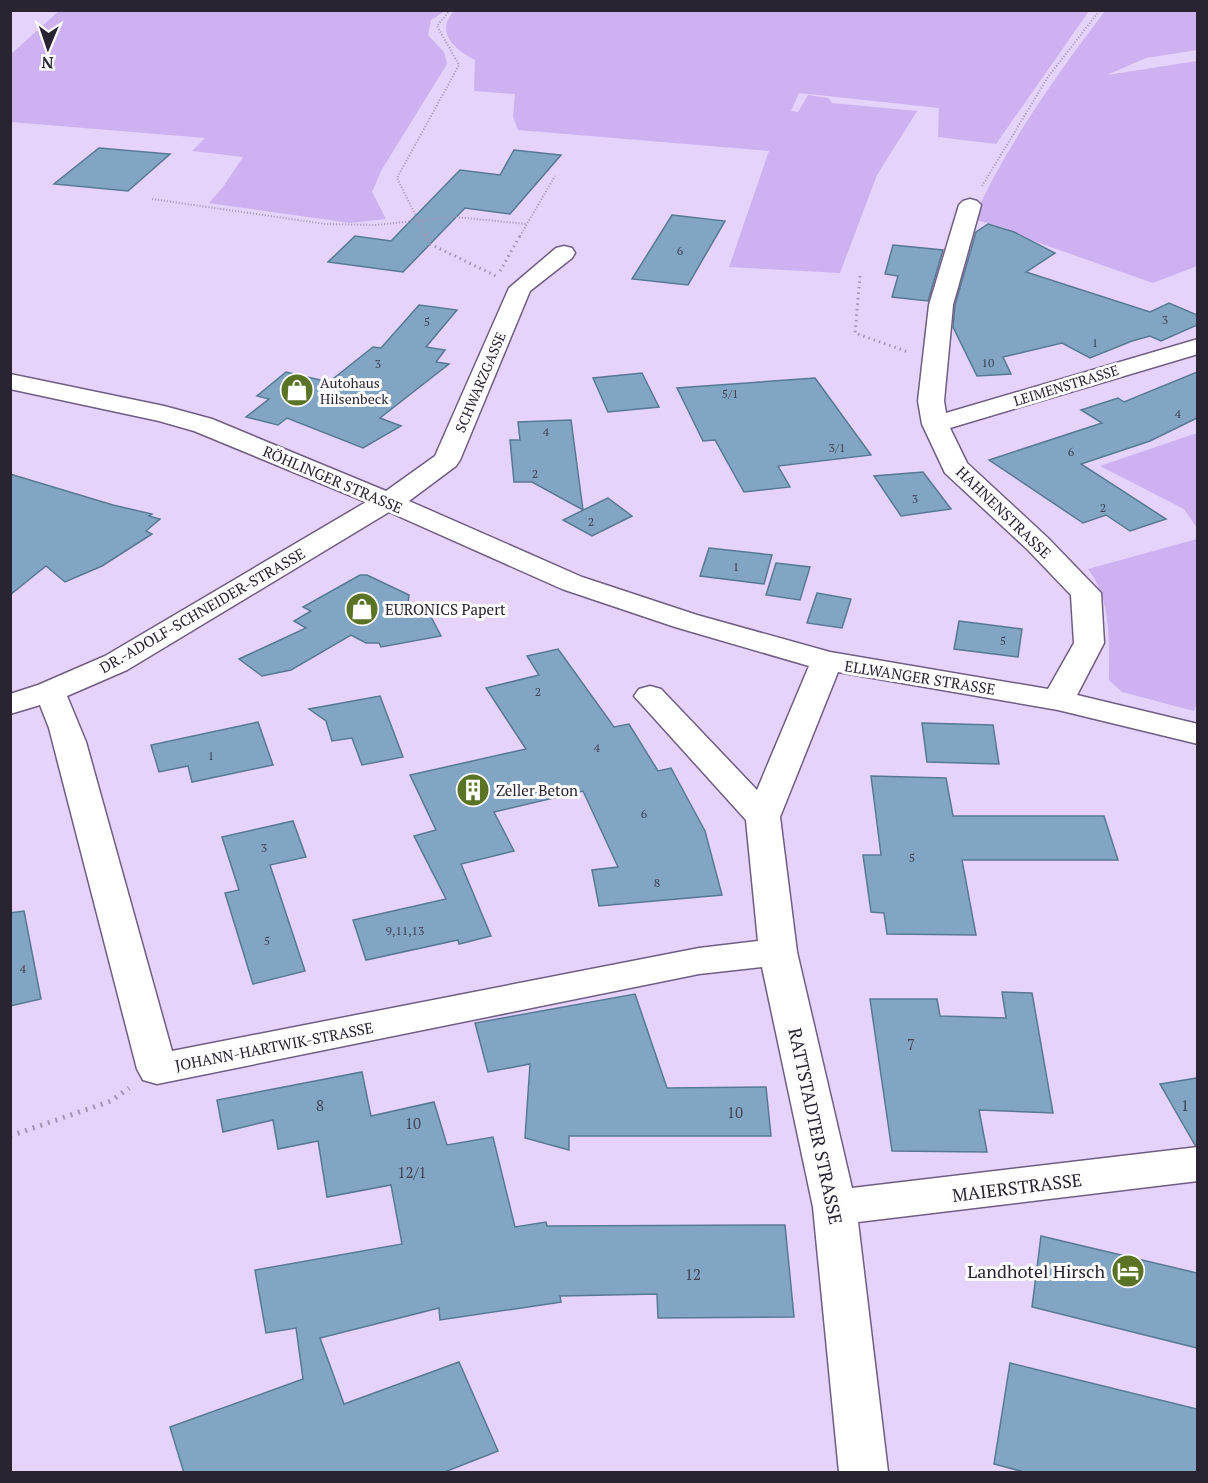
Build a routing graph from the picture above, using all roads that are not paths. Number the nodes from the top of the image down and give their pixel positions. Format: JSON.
{"nodes":[{"id":1,"x":970,"y":205,"type":"road end"},
{"id":2,"x":564,"y":253,"type":"dead end"},
{"id":3,"x":1197,"y":346,"type":"edge"},
{"id":4,"x":10,"y":381,"type":"edge"},
{"id":5,"x":935,"y":424,"type":"junction"},
{"id":6,"x":387,"y":502,"type":"junction"},
{"id":7,"x":646,"y":609,"type":"joint"},
{"id":8,"x":827,"y":661,"type":"junction"},
{"id":9,"x":49,"y":692,"type":"junction"},
{"id":10,"x":650,"y":696,"type":"dead end"},
{"id":11,"x":1058,"y":700,"type":"junction"},
{"id":12,"x":10,"y":704,"type":"edge"},
{"id":13,"x":1197,"y":734,"type":"edge"},
{"id":14,"x":763,"y":817,"type":"junction"},
{"id":15,"x":778,"y":952,"type":"junction"},
{"id":16,"x":1197,"y":1164,"type":"edge"},
{"id":17,"x":835,"y":1207,"type":"junction"},
{"id":18,"x":863,"y":1473,"type":"edge"}],
"edges":[{"from":1,"to":5,"type":"street","name":"HAHNENSTRASSE"},
{"from":2,"to":6,"type":"street","name":"SCHWARZGASSE"},
{"from":3,"to":5,"type":"street","name":"LEIMENSTRASSE"},
{"from":4,"to":6,"type":"street","name":"RÖHLINGER STRASSE"},
{"from":5,"to":11,"type":"street","name":"HAHNENSTRASSE"},
{"from":6,"to":7,"type":"street","name":"RÖHLINGER STRASSE"},
{"from":6,"to":9,"type":"street","name":"DR.-ADOLF-SCHNEIDER-STRASSE"},
{"from":7,"to":8,"type":"street","name":"ELLWANGER STRASSE"},
{"from":8,"to":11,"type":"street","name":"ELLWANGER STRASSE"},
{"from":8,"to":14,"type":"street","name":"RATTSTADTER STRASSE"},
{"from":9,"to":12,"type":"street","name":"DR.-ADOLF-SCHNEIDER-STRASSE"},
{"from":9,"to":15,"type":"street","name":"JOHANN-HARTWIK-STRASSE"},
{"from":10,"to":14,"type":"street"},
{"from":11,"to":13,"type":"street","name":"ELLWANGER STRASSE"},
{"from":14,"to":15,"type":"street","name":"RATTSTADTER STRASSE"},
{"from":15,"to":17,"type":"street","name":"RATTSTADTER STRASSE"},
{"from":16,"to":17,"type":"street","name":"MAIERSTRASSE"},
{"from":17,"to":18,"type":"street","name":"RATTSTADTER STRASSE"}]}
